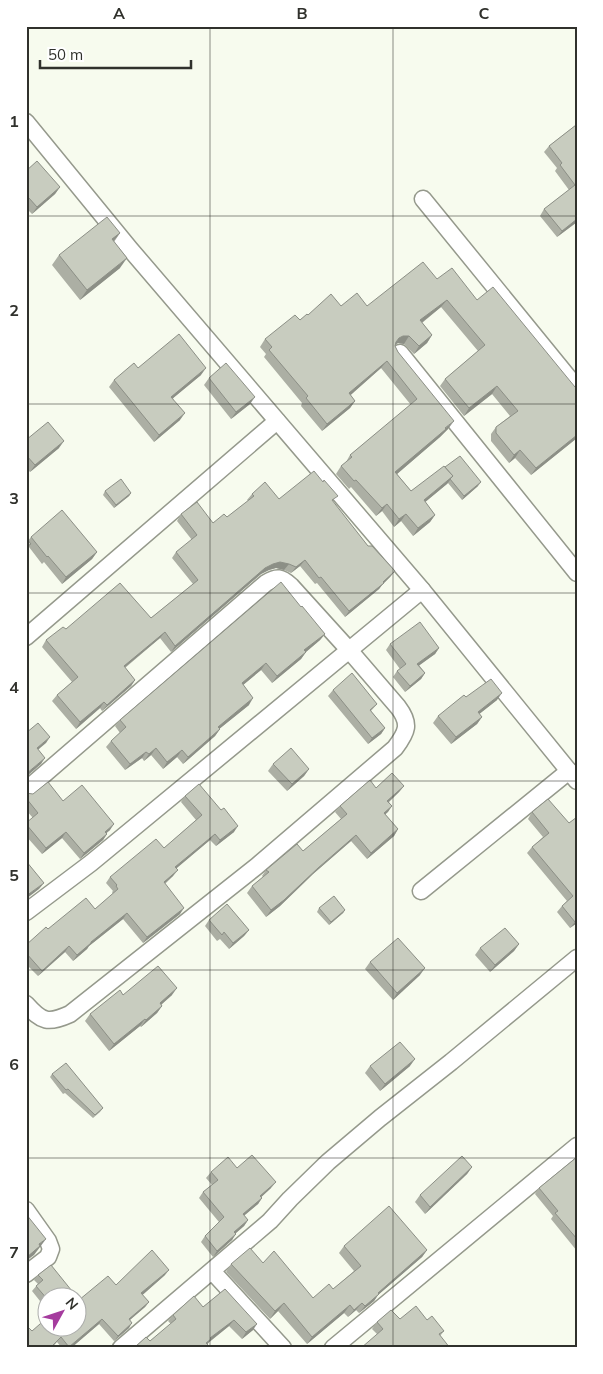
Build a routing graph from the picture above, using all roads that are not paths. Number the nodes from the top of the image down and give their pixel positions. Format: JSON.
{"nodes":[{"id":1,"x":26,"y":122,"type":"edge"},
{"id":2,"x":423,"y":199,"type":"dead end"},
{"id":3,"x":400,"y":353,"type":"edge"},
{"id":4,"x":577,"y":388,"type":"edge"},
{"id":5,"x":277,"y":421,"type":"junction"},
{"id":6,"x":577,"y":573,"type":"edge"},
{"id":7,"x":422,"y":590,"type":"junction"},
{"id":8,"x":26,"y":636,"type":"edge"},
{"id":9,"x":349,"y":650,"type":"junction"},
{"id":10,"x":573,"y":776,"type":"edge"},
{"id":11,"x":26,"y":790,"type":"edge"},
{"id":12,"x":421,"y":891,"type":"dead end"},
{"id":13,"x":26,"y":912,"type":"edge"},
{"id":14,"x":577,"y":958,"type":"edge"},
{"id":15,"x":26,"y":1004,"type":"edge"},
{"id":16,"x":577,"y":1146,"type":"edge"},
{"id":17,"x":26,"y":1210,"type":"edge"},
{"id":18,"x":212,"y":1271,"type":"junction"},
{"id":19,"x":26,"y":1274,"type":"edge"},
{"id":20,"x":121,"y":1348,"type":"edge"},
{"id":21,"x":283,"y":1348,"type":"edge"},
{"id":22,"x":334,"y":1348,"type":"edge"}],
"edges":[{"from":1,"to":5,"type":"street"},
{"from":2,"to":4,"type":"street"},
{"from":3,"to":6,"type":"street"},
{"from":5,"to":7,"type":"street"},
{"from":5,"to":8,"type":"street"},
{"from":7,"to":9,"type":"street"},
{"from":7,"to":10,"type":"street"},
{"from":9,"to":11,"type":"street"},
{"from":9,"to":13,"type":"street"},
{"from":9,"to":15,"type":"street"},
{"from":10,"to":12,"type":"street"},
{"from":14,"to":18,"type":"street"},
{"from":16,"to":22,"type":"street"},
{"from":17,"to":19,"type":"street"},
{"from":18,"to":20,"type":"street"},
{"from":18,"to":21,"type":"street"}]}
